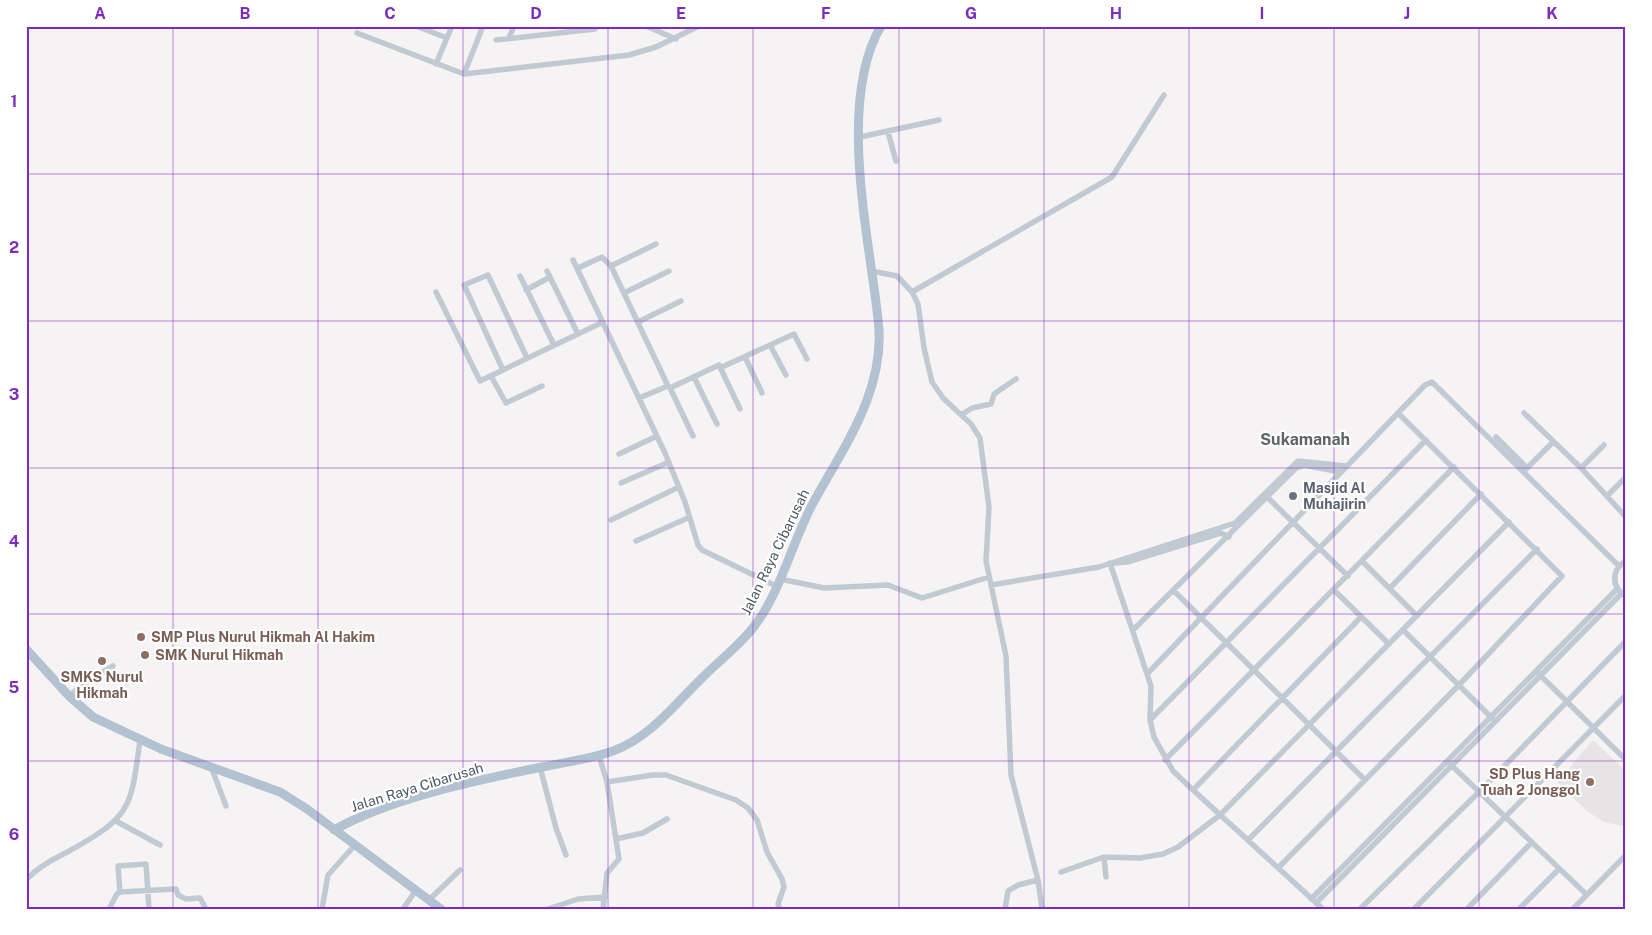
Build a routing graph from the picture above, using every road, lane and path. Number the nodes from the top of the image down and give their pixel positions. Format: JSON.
{"nodes":[{"id":1,"x":416,"y":26,"type":"edge"},
{"id":2,"x":452,"y":26,"type":"edge"},
{"id":3,"x":483,"y":26,"type":"edge"},
{"id":4,"x":514,"y":26,"type":"edge"},
{"id":5,"x":573,"y":26,"type":"edge"},
{"id":6,"x":596,"y":26,"type":"edge"},
{"id":7,"x":646,"y":26,"type":"edge"},
{"id":8,"x":699,"y":26,"type":"edge"},
{"id":9,"x":880,"y":26,"type":"edge"},
{"id":10,"x":584,"y":31,"type":"junction"},
{"id":11,"x":357,"y":33,"type":"dead end"},
{"id":12,"x":447,"y":38,"type":"junction"},
{"id":13,"x":509,"y":38,"type":"junction"},
{"id":14,"x":676,"y":38,"type":"junction"},
{"id":15,"x":496,"y":40,"type":"dead end"},
{"id":16,"x":436,"y":64,"type":"junction"},
{"id":17,"x":464,"y":74,"type":"junction"},
{"id":18,"x":1164,"y":95,"type":"dead end"},
{"id":19,"x":939,"y":120,"type":"dead end"},
{"id":20,"x":888,"y":132,"type":"junction"},
{"id":21,"x":860,"y":137,"type":"junction"},
{"id":22,"x":896,"y":161,"type":"dead end"},
{"id":23,"x":656,"y":244,"type":"dead end"},
{"id":24,"x":573,"y":260,"type":"dead end"},
{"id":25,"x":611,"y":266,"type":"junction"},
{"id":26,"x":578,"y":268,"type":"junction"},
{"id":27,"x":670,"y":271,"type":"dead end"},
{"id":28,"x":871,"y":271,"type":"junction"},
{"id":29,"x":520,"y":276,"type":"dead end"},
{"id":30,"x":526,"y":290,"type":"junction"},
{"id":31,"x":436,"y":292,"type":"dead end"},
{"id":32,"x":912,"y":292,"type":"junction"},
{"id":33,"x":624,"y":293,"type":"junction"},
{"id":34,"x":681,"y":301,"type":"dead end"},
{"id":35,"x":603,"y":322,"type":"junction"},
{"id":36,"x":638,"y":322,"type":"junction"},
{"id":37,"x":578,"y":334,"type":"junction"},
{"id":38,"x":554,"y":345,"type":"junction"},
{"id":39,"x":770,"y":345,"type":"junction"},
{"id":40,"x":745,"y":356,"type":"junction"},
{"id":41,"x":527,"y":358,"type":"junction"},
{"id":42,"x":807,"y":359,"type":"dead end"},
{"id":43,"x":719,"y":365,"type":"junction"},
{"id":44,"x":503,"y":370,"type":"junction"},
{"id":45,"x":786,"y":375,"type":"dead end"},
{"id":46,"x":491,"y":376,"type":"junction"},
{"id":47,"x":694,"y":377,"type":"junction"},
{"id":48,"x":1016,"y":379,"type":"dead end"},
{"id":49,"x":542,"y":386,"type":"dead end"},
{"id":50,"x":669,"y":387,"type":"junction"},
{"id":51,"x":762,"y":393,"type":"dead end"},
{"id":52,"x":639,"y":398,"type":"junction"},
{"id":53,"x":740,"y":409,"type":"dead end"},
{"id":54,"x":1398,"y":413,"type":"junction"},
{"id":55,"x":1524,"y":413,"type":"dead end"},
{"id":56,"x":961,"y":415,"type":"junction"},
{"id":57,"x":717,"y":424,"type":"dead end"},
{"id":58,"x":657,"y":436,"type":"junction"},
{"id":59,"x":693,"y":436,"type":"dead end"},
{"id":60,"x":1496,"y":437,"type":"dead end"},
{"id":61,"x":1426,"y":440,"type":"junction"},
{"id":62,"x":1553,"y":442,"type":"junction"},
{"id":63,"x":1604,"y":445,"type":"dead end"},
{"id":64,"x":619,"y":454,"type":"dead end"},
{"id":65,"x":669,"y":462,"type":"junction"},
{"id":66,"x":1346,"y":466,"type":"junction"},
{"id":67,"x":1454,"y":468,"type":"junction"},
{"id":68,"x":1581,"y":468,"type":"junction"},
{"id":69,"x":1525,"y":470,"type":"junction"},
{"id":70,"x":1340,"y":472,"type":"junction"},
{"id":71,"x":1626,"y":477,"type":"edge"},
{"id":72,"x":621,"y":483,"type":"dead end"},
{"id":73,"x":679,"y":487,"type":"junction"},
{"id":74,"x":1481,"y":494,"type":"junction"},
{"id":75,"x":1608,"y":495,"type":"junction"},
{"id":76,"x":1268,"y":498,"type":"junction"},
{"id":77,"x":690,"y":517,"type":"junction"},
{"id":78,"x":1626,"y":517,"type":"edge"},
{"id":79,"x":610,"y":520,"type":"dead end"},
{"id":80,"x":1292,"y":521,"type":"junction"},
{"id":81,"x":1509,"y":522,"type":"junction"},
{"id":82,"x":1229,"y":537,"type":"junction"},
{"id":83,"x":636,"y":541,"type":"dead end"},
{"id":84,"x":1320,"y":548,"type":"junction"},
{"id":85,"x":1537,"y":549,"type":"junction"},
{"id":86,"x":1362,"y":561,"type":"junction"},
{"id":87,"x":1626,"y":561,"type":"edge"},
{"id":88,"x":1110,"y":563,"type":"junction"},
{"id":89,"x":1618,"y":566,"type":"junction"},
{"id":90,"x":1348,"y":576,"type":"junction"},
{"id":91,"x":989,"y":577,"type":"junction"},
{"id":92,"x":778,"y":583,"type":"junction"},
{"id":93,"x":991,"y":585,"type":"junction"},
{"id":94,"x":1390,"y":588,"type":"junction"},
{"id":95,"x":1173,"y":590,"type":"junction"},
{"id":96,"x":1334,"y":590,"type":"junction"},
{"id":97,"x":1621,"y":593,"type":"edge"},
{"id":98,"x":1417,"y":616,"type":"junction"},
{"id":99,"x":1199,"y":617,"type":"junction"},
{"id":100,"x":1362,"y":617,"type":"junction"},
{"id":101,"x":1134,"y":630,"type":"junction"},
{"id":102,"x":1403,"y":630,"type":"junction"},
{"id":103,"x":1626,"y":641,"type":"edge"},
{"id":104,"x":1226,"y":643,"type":"junction"},
{"id":105,"x":1390,"y":644,"type":"junction"},
{"id":106,"x":26,"y":649,"type":"edge"},
{"id":107,"x":1430,"y":657,"type":"junction"},
{"id":108,"x":114,"y":666,"type":"dead end"},
{"id":109,"x":1254,"y":671,"type":"junction"},
{"id":110,"x":1148,"y":673,"type":"junction"},
{"id":111,"x":1538,"y":673,"type":"junction"},
{"id":112,"x":1459,"y":685,"type":"junction"},
{"id":113,"x":1626,"y":695,"type":"edge"},
{"id":114,"x":69,"y":696,"type":"junction"},
{"id":115,"x":1282,"y":698,"type":"junction"},
{"id":116,"x":1567,"y":702,"type":"junction"},
{"id":117,"x":1493,"y":719,"type":"junction"},
{"id":118,"x":1150,"y":720,"type":"junction"},
{"id":119,"x":1310,"y":725,"type":"junction"},
{"id":120,"x":1593,"y":728,"type":"junction"},
{"id":121,"x":140,"y":740,"type":"junction"},
{"id":122,"x":1626,"y":747,"type":"edge"},
{"id":123,"x":1336,"y":751,"type":"junction"},
{"id":124,"x":1620,"y":754,"type":"junction"},
{"id":125,"x":599,"y":756,"type":"junction"},
{"id":126,"x":1165,"y":760,"type":"junction"},
{"id":127,"x":1626,"y":760,"type":"edge"},
{"id":128,"x":1449,"y":763,"type":"junction"},
{"id":129,"x":540,"y":767,"type":"junction"},
{"id":130,"x":212,"y":769,"type":"junction"},
{"id":131,"x":1365,"y":780,"type":"junction"},
{"id":132,"x":607,"y":782,"type":"junction"},
{"id":133,"x":1193,"y":790,"type":"junction"},
{"id":134,"x":1479,"y":792,"type":"junction"},
{"id":135,"x":226,"y":806,"type":"dead end"},
{"id":136,"x":1220,"y":815,"type":"junction"},
{"id":137,"x":1505,"y":817,"type":"junction"},
{"id":138,"x":667,"y":819,"type":"dead end"},
{"id":139,"x":116,"y":821,"type":"junction"},
{"id":140,"x":334,"y":830,"type":"junction"},
{"id":141,"x":616,"y":838,"type":"junction"},
{"id":142,"x":1248,"y":840,"type":"junction"},
{"id":143,"x":1532,"y":842,"type":"junction"},
{"id":144,"x":160,"y":845,"type":"dead end"},
{"id":145,"x":355,"y":845,"type":"junction"},
{"id":146,"x":566,"y":855,"type":"dead end"},
{"id":147,"x":1626,"y":855,"type":"edge"},
{"id":148,"x":1104,"y":857,"type":"junction"},
{"id":149,"x":1278,"y":868,"type":"junction"},
{"id":150,"x":1560,"y":869,"type":"junction"},
{"id":151,"x":460,"y":870,"type":"dead end"},
{"id":152,"x":1061,"y":872,"type":"dead end"},
{"id":153,"x":1106,"y":877,"type":"dead end"},
{"id":154,"x":26,"y":880,"type":"edge"},
{"id":155,"x":1038,"y":880,"type":"junction"},
{"id":156,"x":148,"y":890,"type":"junction"},
{"id":157,"x":416,"y":890,"type":"junction"},
{"id":158,"x":120,"y":892,"type":"junction"},
{"id":159,"x":1587,"y":895,"type":"junction"},
{"id":160,"x":605,"y":897,"type":"junction"},
{"id":161,"x":429,"y":900,"type":"junction"},
{"id":162,"x":1314,"y":901,"type":"junction"},
{"id":163,"x":109,"y":909,"type":"edge"},
{"id":164,"x":149,"y":909,"type":"edge"},
{"id":165,"x":206,"y":909,"type":"edge"},
{"id":166,"x":322,"y":909,"type":"edge"},
{"id":167,"x":403,"y":909,"type":"edge"},
{"id":168,"x":441,"y":909,"type":"edge"},
{"id":169,"x":548,"y":909,"type":"edge"},
{"id":170,"x":603,"y":909,"type":"edge"},
{"id":171,"x":780,"y":909,"type":"edge"},
{"id":172,"x":1005,"y":909,"type":"edge"},
{"id":173,"x":1042,"y":909,"type":"edge"},
{"id":174,"x":1323,"y":909,"type":"edge"},
{"id":175,"x":1360,"y":909,"type":"edge"},
{"id":176,"x":1414,"y":909,"type":"edge"},
{"id":177,"x":1467,"y":909,"type":"edge"},
{"id":178,"x":1519,"y":909,"type":"edge"},
{"id":179,"x":1573,"y":909,"type":"edge"}],
"edges":[{"from":1,"to":12,"type":"street"},
{"from":2,"to":12,"type":"street"},
{"from":3,"to":17,"type":"street"},
{"from":4,"to":13,"type":"street"},
{"from":5,"to":10,"type":"street"},
{"from":6,"to":10,"type":"street"},
{"from":7,"to":14,"type":"street"},
{"from":8,"to":14,"type":"street"},
{"from":9,"to":21,"type":"main road","name":"Jalan Raya Cibarusah"},
{"from":10,"to":13,"type":"street"},
{"from":11,"to":16,"type":"street"},
{"from":12,"to":16,"type":"street"},
{"from":13,"to":15,"type":"street"},
{"from":14,"to":17,"type":"street"},
{"from":16,"to":17,"type":"street"},
{"from":18,"to":32,"type":"street"},
{"from":19,"to":20,"type":"street"},
{"from":20,"to":21,"type":"street"},
{"from":20,"to":22,"type":"street"},
{"from":21,"to":28,"type":"main road","name":"Jalan Raya Cibarusah"},
{"from":23,"to":25,"type":"street"},
{"from":24,"to":26,"type":"street"},
{"from":25,"to":26,"type":"street"},
{"from":25,"to":33,"type":"street"},
{"from":26,"to":35,"type":"street"},
{"from":27,"to":33,"type":"street"},
{"from":28,"to":32,"type":"street"},
{"from":28,"to":92,"type":"main road","name":"Jalan Raya Cibarusah"},
{"from":29,"to":30,"type":"street"},
{"from":30,"to":37,"type":"street"},
{"from":30,"to":38,"type":"street"},
{"from":31,"to":46,"type":"street"},
{"from":32,"to":56,"type":"street"},
{"from":33,"to":36,"type":"street"},
{"from":34,"to":36,"type":"street"},
{"from":35,"to":37,"type":"street"},
{"from":35,"to":52,"type":"street"},
{"from":36,"to":50,"type":"street"},
{"from":37,"to":38,"type":"street"},
{"from":38,"to":41,"type":"street"},
{"from":39,"to":40,"type":"street"},
{"from":39,"to":42,"type":"street"},
{"from":39,"to":45,"type":"street"},
{"from":40,"to":43,"type":"street"},
{"from":40,"to":51,"type":"street"},
{"from":41,"to":44,"type":"street"},
{"from":41,"to":44,"type":"street"},
{"from":43,"to":47,"type":"street"},
{"from":43,"to":53,"type":"street"},
{"from":44,"to":46,"type":"street"},
{"from":46,"to":49,"type":"street"},
{"from":47,"to":50,"type":"street"},
{"from":47,"to":57,"type":"street"},
{"from":48,"to":56,"type":"street"},
{"from":50,"to":52,"type":"street"},
{"from":50,"to":59,"type":"street"},
{"from":52,"to":58,"type":"street"},
{"from":54,"to":61,"type":"street"},
{"from":54,"to":66,"type":"street"},
{"from":54,"to":69,"type":"street"},
{"from":55,"to":62,"type":"street"},
{"from":56,"to":91,"type":"street"},
{"from":58,"to":64,"type":"street"},
{"from":58,"to":65,"type":"street"},
{"from":60,"to":69,"type":"street"},
{"from":61,"to":67,"type":"street"},
{"from":61,"to":84,"type":"street"},
{"from":62,"to":68,"type":"street"},
{"from":62,"to":69,"type":"street"},
{"from":63,"to":68,"type":"street"},
{"from":65,"to":72,"type":"street"},
{"from":65,"to":73,"type":"street"},
{"from":66,"to":70,"type":"street"},
{"from":66,"to":88,"type":"street"},
{"from":67,"to":74,"type":"street"},
{"from":67,"to":86,"type":"street"},
{"from":68,"to":75,"type":"street"},
{"from":69,"to":89,"type":"street"},
{"from":70,"to":76,"type":"street"},
{"from":70,"to":80,"type":"street"},
{"from":71,"to":75,"type":"street"},
{"from":73,"to":77,"type":"street"},
{"from":73,"to":79,"type":"street"},
{"from":74,"to":81,"type":"street"},
{"from":74,"to":94,"type":"street"},
{"from":75,"to":78,"type":"street"},
{"from":76,"to":80,"type":"street"},
{"from":76,"to":82,"type":"street"},
{"from":77,"to":83,"type":"street"},
{"from":77,"to":92,"type":"street"},
{"from":80,"to":84,"type":"street"},
{"from":80,"to":99,"type":"street"},
{"from":81,"to":85,"type":"street"},
{"from":81,"to":98,"type":"street"},
{"from":82,"to":88,"type":"street"},
{"from":82,"to":95,"type":"street"},
{"from":84,"to":90,"type":"street"},
{"from":84,"to":104,"type":"street"},
{"from":85,"to":107,"type":"street"},
{"from":85,"to":112,"type":"street"},
{"from":86,"to":90,"type":"street"},
{"from":86,"to":94,"type":"street"},
{"from":87,"to":89,"type":"street"},
{"from":88,"to":93,"type":"street"},
{"from":88,"to":101,"type":"street"},
{"from":89,"to":97,"type":"street"},
{"from":90,"to":96,"type":"street"},
{"from":91,"to":92,"type":"street"},
{"from":91,"to":93,"type":"street"},
{"from":92,"to":125,"type":"main road","name":"Jalan Raya Cibarusah"},
{"from":93,"to":155,"type":"street"},
{"from":94,"to":98,"type":"street"},
{"from":95,"to":99,"type":"street"},
{"from":95,"to":101,"type":"street"},
{"from":96,"to":100,"type":"street"},
{"from":96,"to":109,"type":"street"},
{"from":97,"to":111,"type":"street"},
{"from":98,"to":102,"type":"street"},
{"from":99,"to":104,"type":"street"},
{"from":99,"to":110,"type":"street"},
{"from":100,"to":105,"type":"street"},
{"from":100,"to":115,"type":"street"},
{"from":101,"to":110,"type":"street"},
{"from":102,"to":105,"type":"street"},
{"from":102,"to":107,"type":"street"},
{"from":103,"to":116,"type":"street"},
{"from":104,"to":109,"type":"street"},
{"from":104,"to":118,"type":"street"},
{"from":105,"to":119,"type":"street"},
{"from":106,"to":114,"type":"main road"},
{"from":107,"to":112,"type":"street"},
{"from":107,"to":123,"type":"street"},
{"from":108,"to":114,"type":"street"},
{"from":109,"to":115,"type":"street"},
{"from":109,"to":126,"type":"street"},
{"from":110,"to":118,"type":"street"},
{"from":111,"to":116,"type":"street"},
{"from":111,"to":117,"type":"street"},
{"from":112,"to":117,"type":"street"},
{"from":112,"to":131,"type":"street"},
{"from":113,"to":120,"type":"street"},
{"from":114,"to":121,"type":"main road"},
{"from":115,"to":119,"type":"street"},
{"from":115,"to":133,"type":"street"},
{"from":116,"to":120,"type":"street"},
{"from":116,"to":134,"type":"street"},
{"from":117,"to":128,"type":"street"},
{"from":118,"to":126,"type":"street"},
{"from":119,"to":123,"type":"street"},
{"from":119,"to":136,"type":"street"},
{"from":120,"to":124,"type":"street"},
{"from":120,"to":137,"type":"street"},
{"from":121,"to":130,"type":"main road"},
{"from":121,"to":139,"type":"street"},
{"from":122,"to":124,"type":"street"},
{"from":123,"to":131,"type":"street"},
{"from":123,"to":142,"type":"street"},
{"from":124,"to":127,"type":"street"},
{"from":125,"to":129,"type":"main road","name":"Jalan Raya Cibarusah"},
{"from":125,"to":132,"type":"street"},
{"from":126,"to":133,"type":"street"},
{"from":128,"to":134,"type":"street"},
{"from":128,"to":162,"type":"street"},
{"from":129,"to":140,"type":"main road","name":"Jalan Raya Cibarusah"},
{"from":129,"to":146,"type":"street"},
{"from":130,"to":135,"type":"street"},
{"from":130,"to":140,"type":"main road"},
{"from":131,"to":149,"type":"street"},
{"from":132,"to":141,"type":"street"},
{"from":132,"to":171,"type":"street"},
{"from":133,"to":136,"type":"street"},
{"from":134,"to":137,"type":"street"},
{"from":134,"to":175,"type":"street"},
{"from":136,"to":142,"type":"street"},
{"from":136,"to":148,"type":"street"},
{"from":137,"to":143,"type":"street"},
{"from":137,"to":176,"type":"street"},
{"from":138,"to":141,"type":"street"},
{"from":139,"to":144,"type":"street"},
{"from":139,"to":154,"type":"street"},
{"from":140,"to":145,"type":"main road"},
{"from":141,"to":160,"type":"street"},
{"from":142,"to":149,"type":"street"},
{"from":143,"to":150,"type":"street"},
{"from":143,"to":177,"type":"street"},
{"from":145,"to":157,"type":"main road"},
{"from":145,"to":166,"type":"street"},
{"from":147,"to":159,"type":"street"},
{"from":148,"to":152,"type":"street"},
{"from":148,"to":153,"type":"street"},
{"from":149,"to":162,"type":"street"},
{"from":150,"to":159,"type":"street"},
{"from":150,"to":178,"type":"street"},
{"from":151,"to":161,"type":"street"},
{"from":155,"to":172,"type":"street"},
{"from":155,"to":173,"type":"street"},
{"from":156,"to":158,"type":"street"},
{"from":156,"to":158,"type":"street"},
{"from":156,"to":164,"type":"street"},
{"from":156,"to":165,"type":"street"},
{"from":157,"to":161,"type":"main road"},
{"from":157,"to":167,"type":"street"},
{"from":158,"to":163,"type":"street"},
{"from":159,"to":179,"type":"street"},
{"from":160,"to":169,"type":"street"},
{"from":160,"to":170,"type":"street"},
{"from":161,"to":168,"type":"main road"},
{"from":162,"to":174,"type":"street"}]}
